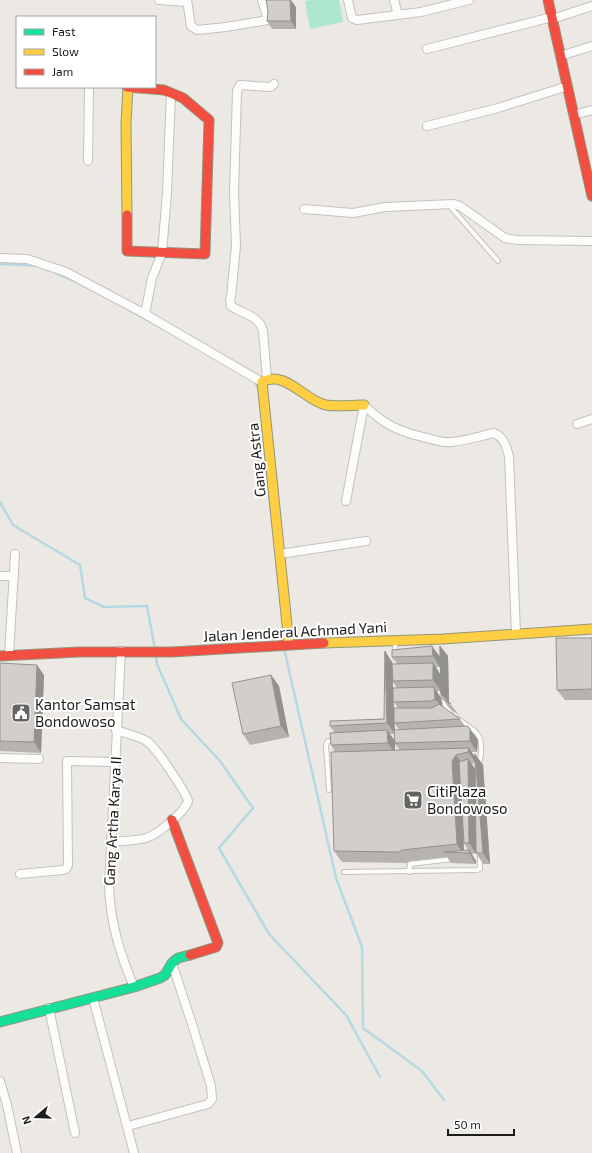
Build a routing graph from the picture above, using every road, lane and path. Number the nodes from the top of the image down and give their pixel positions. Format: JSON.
{"nodes":[{"id":1,"x":159,"y":0,"type":"edge"},
{"id":2,"x":262,"y":0,"type":"edge"},
{"id":3,"x":348,"y":0,"type":"edge"},
{"id":4,"x":394,"y":0,"type":"edge"},
{"id":5,"x":469,"y":0,"type":"edge"},
{"id":6,"x":548,"y":0,"type":"edge"},
{"id":7,"x":187,"y":1,"type":"edge"},
{"id":8,"x":592,"y":6,"type":"edge"},
{"id":9,"x":398,"y":15,"type":"junction"},
{"id":10,"x":552,"y":18,"type":"junction"},
{"id":11,"x":592,"y":46,"type":"edge"},
{"id":12,"x":427,"y":49,"type":"dead end"},
{"id":13,"x":560,"y":56,"type":"junction"},
{"id":14,"x":274,"y":84,"type":"dead end"},
{"id":15,"x":568,"y":86,"type":"junction"},
{"id":16,"x":89,"y":88,"type":"edge"},
{"id":17,"x":128,"y":88,"type":"edge"},
{"id":18,"x":140,"y":88,"type":"edge"},
{"id":19,"x":170,"y":93,"type":"junction"},
{"id":20,"x":592,"y":110,"type":"edge"},
{"id":21,"x":573,"y":115,"type":"junction"},
{"id":22,"x":427,"y":126,"type":"dead end"},
{"id":23,"x":88,"y":161,"type":"dead end"},
{"id":24,"x":590,"y":178,"type":"edge"},
{"id":25,"x":592,"y":196,"type":"edge"},
{"id":26,"x":448,"y":204,"type":"junction"},
{"id":27,"x":304,"y":208,"type":"dead end"},
{"id":28,"x":592,"y":241,"type":"edge"},
{"id":29,"x":162,"y":253,"type":"junction"},
{"id":30,"x":0,"y":258,"type":"edge"},
{"id":31,"x":498,"y":261,"type":"dead end"},
{"id":32,"x":145,"y":314,"type":"junction"},
{"id":33,"x":265,"y":380,"type":"junction"},
{"id":34,"x":364,"y":405,"type":"junction"},
{"id":35,"x":592,"y":419,"type":"edge"},
{"id":36,"x":577,"y":424,"type":"dead end"},
{"id":37,"x":346,"y":501,"type":"dead end"},
{"id":38,"x":366,"y":541,"type":"dead end"},
{"id":39,"x":15,"y":554,"type":"dead end"},
{"id":40,"x":280,"y":554,"type":"junction"},
{"id":41,"x":0,"y":576,"type":"edge"},
{"id":42,"x":14,"y":576,"type":"junction"},
{"id":43,"x":592,"y":629,"type":"edge"},
{"id":44,"x":516,"y":634,"type":"junction"},
{"id":45,"x":395,"y":640,"type":"junction"},
{"id":46,"x":289,"y":644,"type":"junction"},
{"id":47,"x":121,"y":651,"type":"junction"},
{"id":48,"x":4,"y":656,"type":"edge"},
{"id":49,"x":396,"y":672,"type":"edge"},
{"id":50,"x":436,"y":694,"type":"edge"},
{"id":51,"x":447,"y":711,"type":"junction"},
{"id":52,"x":443,"y":714,"type":"edge"},
{"id":53,"x":116,"y":730,"type":"junction"},
{"id":54,"x":469,"y":733,"type":"edge"},
{"id":55,"x":476,"y":733,"type":"junction"},
{"id":56,"x":344,"y":741,"type":"edge"},
{"id":57,"x":474,"y":755,"type":"edge"},
{"id":58,"x":481,"y":755,"type":"junction"},
{"id":59,"x":0,"y":758,"type":"edge"},
{"id":60,"x":335,"y":759,"type":"edge"},
{"id":61,"x":39,"y":760,"type":"dead end"},
{"id":62,"x":328,"y":760,"type":"junction"},
{"id":63,"x":115,"y":762,"type":"junction"},
{"id":64,"x":472,"y":768,"type":"dead end"},
{"id":65,"x":329,"y":790,"type":"dead end"},
{"id":66,"x":172,"y":820,"type":"junction"},
{"id":67,"x":111,"y":842,"type":"junction"},
{"id":68,"x":480,"y":850,"type":"edge"},
{"id":69,"x":474,"y":857,"type":"edge"},
{"id":70,"x":480,"y":857,"type":"junction"},
{"id":71,"x":459,"y":858,"type":"edge"},
{"id":72,"x":344,"y":872,"type":"dead end"},
{"id":73,"x":409,"y":872,"type":"junction"},
{"id":74,"x":20,"y":874,"type":"dead end"},
{"id":75,"x":172,"y":963,"type":"junction"},
{"id":76,"x":134,"y":988,"type":"junction"},
{"id":77,"x":93,"y":998,"type":"junction"},
{"id":78,"x":49,"y":1008,"type":"junction"},
{"id":79,"x":0,"y":1022,"type":"edge"},
{"id":80,"x":0,"y":1081,"type":"edge"},
{"id":81,"x":128,"y":1126,"type":"junction"},
{"id":82,"x":76,"y":1133,"type":"dead end"},
{"id":83,"x":17,"y":1153,"type":"edge"},
{"id":84,"x":134,"y":1153,"type":"edge"}],
"edges":[{"from":1,"to":7,"type":"street"},
{"from":2,"to":7,"type":"street"},
{"from":3,"to":9,"type":"street"},
{"from":4,"to":9,"type":"street"},
{"from":5,"to":9,"type":"street"},
{"from":6,"to":10,"type":"street"},
{"from":8,"to":10,"type":"street"},
{"from":10,"to":12,"type":"street"},
{"from":10,"to":13,"type":"street"},
{"from":11,"to":13,"type":"street"},
{"from":13,"to":15,"type":"street"},
{"from":14,"to":33,"type":"street"},
{"from":15,"to":21,"type":"street"},
{"from":15,"to":22,"type":"street"},
{"from":16,"to":23,"type":"street"},
{"from":17,"to":29,"type":"street"},
{"from":18,"to":19,"type":"street"},
{"from":19,"to":29,"type":"street"},
{"from":19,"to":29,"type":"street"},
{"from":20,"to":21,"type":"street"},
{"from":21,"to":24,"type":"street"},
{"from":24,"to":25,"type":"street"},
{"from":26,"to":27,"type":"street"},
{"from":26,"to":28,"type":"street"},
{"from":26,"to":31,"type":"lane"},
{"from":29,"to":32,"type":"street"},
{"from":30,"to":32,"type":"street"},
{"from":32,"to":33,"type":"street"},
{"from":33,"to":34,"type":"street"},
{"from":33,"to":40,"type":"street","name":"Gang Astra"},
{"from":34,"to":37,"type":"street"},
{"from":34,"to":44,"type":"street"},
{"from":35,"to":36,"type":"street"},
{"from":38,"to":40,"type":"street"},
{"from":39,"to":42,"type":"street"},
{"from":40,"to":46,"type":"street","name":"Gang Astra"},
{"from":41,"to":42,"type":"street"},
{"from":42,"to":48,"type":"street"},
{"from":43,"to":44,"type":"street","name":"Jalan Jenderal Achmad Yani"},
{"from":44,"to":45,"type":"street","name":"Jalan Jenderal Achmad Yani"},
{"from":45,"to":46,"type":"street","name":"Jalan Jenderal Achmad Yani"},
{"from":45,"to":49,"type":"lane"},
{"from":46,"to":47,"type":"street","name":"Jalan Jenderal Achmad Yani"},
{"from":47,"to":48,"type":"street","name":"Jalan Jenderal Achmad Yani"},
{"from":47,"to":53,"type":"street","name":"Gang Artha Karya II"},
{"from":50,"to":51,"type":"lane"},
{"from":51,"to":52,"type":"lane"},
{"from":51,"to":55,"type":"lane"},
{"from":53,"to":63,"type":"street","name":"Gang Artha Karya II"},
{"from":53,"to":66,"type":"street"},
{"from":54,"to":55,"type":"lane"},
{"from":55,"to":58,"type":"lane"},
{"from":56,"to":62,"type":"lane"},
{"from":57,"to":58,"type":"lane"},
{"from":58,"to":64,"type":"lane"},
{"from":59,"to":61,"type":"street"},
{"from":60,"to":62,"type":"lane"},
{"from":62,"to":65,"type":"lane"},
{"from":63,"to":67,"type":"street","name":"Gang Artha Karya II"},
{"from":63,"to":74,"type":"street"},
{"from":66,"to":67,"type":"street"},
{"from":66,"to":75,"type":"street"},
{"from":67,"to":76,"type":"street","name":"Gang Artha Karya II"},
{"from":68,"to":70,"type":"lane"},
{"from":69,"to":70,"type":"lane"},
{"from":70,"to":73,"type":"lane"},
{"from":71,"to":73,"type":"lane"},
{"from":72,"to":73,"type":"lane"},
{"from":75,"to":76,"type":"street"},
{"from":75,"to":81,"type":"street"},
{"from":76,"to":77,"type":"street"},
{"from":77,"to":78,"type":"street"},
{"from":77,"to":81,"type":"street"},
{"from":78,"to":79,"type":"street"},
{"from":78,"to":82,"type":"street"},
{"from":80,"to":83,"type":"street"},
{"from":81,"to":84,"type":"street"}]}
